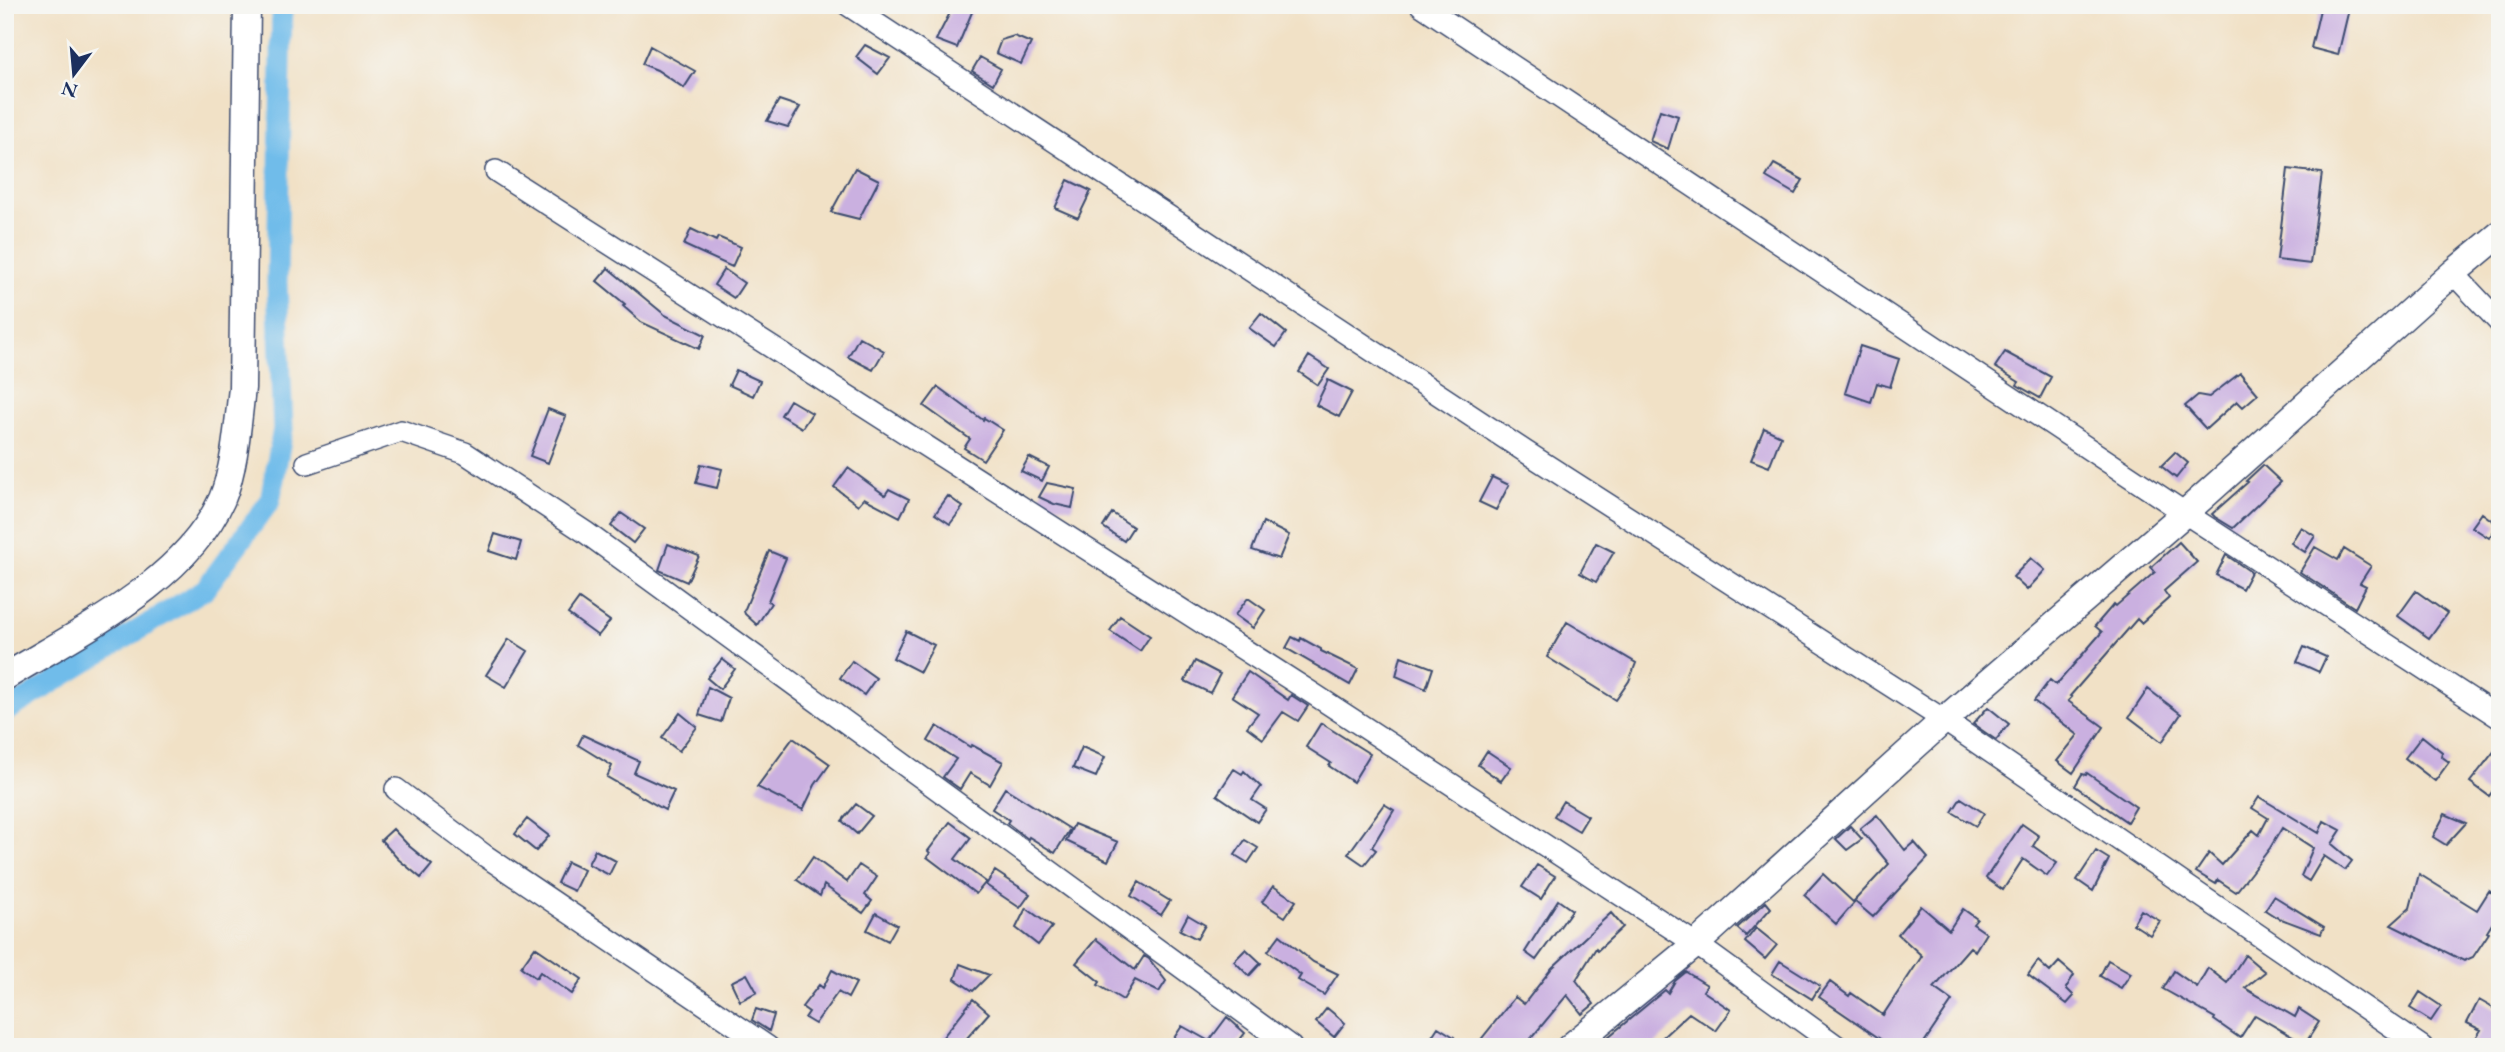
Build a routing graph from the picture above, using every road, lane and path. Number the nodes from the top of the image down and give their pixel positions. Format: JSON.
{"nodes":[{"id":1,"x":247,"y":5,"type":"edge"},
{"id":2,"x":848,"y":5,"type":"edge"},
{"id":3,"x":1421,"y":5,"type":"edge"},
{"id":4,"x":496,"y":171,"type":"dead end"},
{"id":5,"x":2500,"y":234,"type":"edge"},
{"id":6,"x":2453,"y":273,"type":"junction"},
{"id":7,"x":2500,"y":323,"type":"edge"},
{"id":8,"x":307,"y":463,"type":"dead end"},
{"id":9,"x":2185,"y":513,"type":"junction"},
{"id":10,"x":5,"y":677,"type":"edge"},
{"id":11,"x":2500,"y":718,"type":"edge"},
{"id":12,"x":1944,"y":720,"type":"junction"},
{"id":13,"x":396,"y":789,"type":"dead end"},
{"id":14,"x":1696,"y":944,"type":"junction"},
{"id":15,"x":768,"y":1047,"type":"edge"},
{"id":16,"x":1291,"y":1047,"type":"edge"},
{"id":17,"x":1570,"y":1047,"type":"edge"},
{"id":18,"x":1838,"y":1047,"type":"edge"},
{"id":19,"x":2422,"y":1047,"type":"edge"}],
"edges":[{"from":1,"to":10,"type":"street"},
{"from":2,"to":12,"type":"street"},
{"from":3,"to":9,"type":"street"},
{"from":4,"to":14,"type":"street"},
{"from":5,"to":6,"type":"street"},
{"from":6,"to":7,"type":"street"},
{"from":6,"to":9,"type":"street"},
{"from":8,"to":16,"type":"street"},
{"from":9,"to":11,"type":"street"},
{"from":9,"to":12,"type":"street"},
{"from":12,"to":14,"type":"street"},
{"from":12,"to":19,"type":"street"},
{"from":13,"to":15,"type":"street"},
{"from":14,"to":17,"type":"street"},
{"from":14,"to":18,"type":"street"}]}
